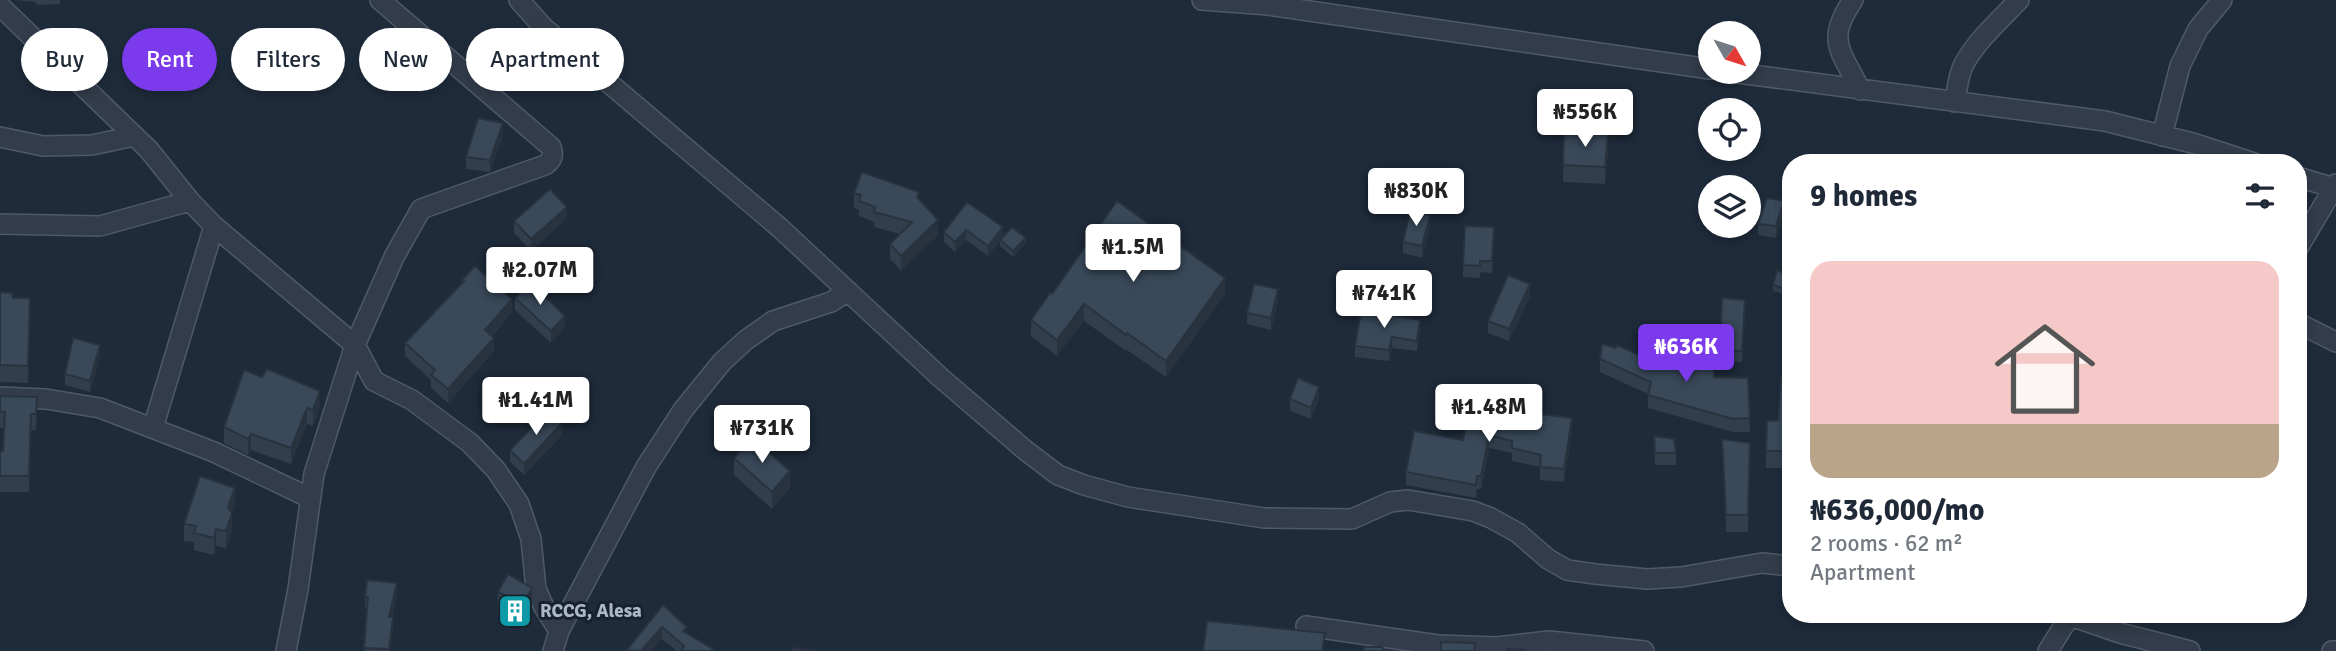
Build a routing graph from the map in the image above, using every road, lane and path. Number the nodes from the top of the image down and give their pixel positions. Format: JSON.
{"nodes":[{"id":1,"x":380,"y":0,"type":"edge"},
{"id":2,"x":519,"y":0,"type":"edge"},
{"id":3,"x":1202,"y":0,"type":"edge"},
{"id":4,"x":1853,"y":0,"type":"edge"},
{"id":5,"x":2019,"y":0,"type":"edge"},
{"id":6,"x":2222,"y":0,"type":"edge"},
{"id":7,"x":1268,"y":2,"type":"edge"},
{"id":8,"x":0,"y":6,"type":"edge"},
{"id":9,"x":1698,"y":67,"type":"edge"},
{"id":10,"x":1761,"y":76,"type":"edge"},
{"id":11,"x":1860,"y":90,"type":"junction"},
{"id":12,"x":1955,"y":102,"type":"junction"},
{"id":13,"x":134,"y":136,"type":"junction"},
{"id":14,"x":2162,"y":136,"type":"junction"},
{"id":15,"x":0,"y":137,"type":"edge"},
{"id":16,"x":2223,"y":154,"type":"edge"},
{"id":17,"x":2307,"y":179,"type":"edge"},
{"id":18,"x":2335,"y":186,"type":"edge"},
{"id":19,"x":190,"y":201,"type":"junction"},
{"id":20,"x":0,"y":224,"type":"edge"},
{"id":21,"x":214,"y":226,"type":"junction"},
{"id":22,"x":2307,"y":233,"type":"edge"},
{"id":23,"x":848,"y":291,"type":"junction"},
{"id":24,"x":2307,"y":327,"type":"edge"},
{"id":25,"x":2336,"y":341,"type":"edge"},
{"id":26,"x":355,"y":345,"type":"junction"},
{"id":27,"x":0,"y":397,"type":"edge"},
{"id":28,"x":153,"y":428,"type":"junction"},
{"id":29,"x":310,"y":498,"type":"junction"},
{"id":30,"x":1782,"y":565,"type":"edge"},
{"id":31,"x":2064,"y":623,"type":"edge"},
{"id":32,"x":2092,"y":623,"type":"edge"},
{"id":33,"x":1306,"y":626,"type":"dead end"},
{"id":34,"x":559,"y":631,"type":"junction"},
{"id":35,"x":286,"y":651,"type":"edge"},
{"id":36,"x":553,"y":651,"type":"edge"},
{"id":37,"x":1644,"y":651,"type":"edge"},
{"id":38,"x":2048,"y":651,"type":"edge"},
{"id":39,"x":2190,"y":651,"type":"edge"}],
"edges":[{"from":1,"to":26,"type":"street"},
{"from":2,"to":23,"type":"street"},
{"from":3,"to":7,"type":"street"},
{"from":4,"to":11,"type":"street"},
{"from":5,"to":12,"type":"street"},
{"from":6,"to":14,"type":"street"},
{"from":7,"to":9,"type":"street"},
{"from":8,"to":13,"type":"street"},
{"from":10,"to":11,"type":"street"},
{"from":11,"to":12,"type":"street"},
{"from":12,"to":14,"type":"street"},
{"from":13,"to":15,"type":"street"},
{"from":13,"to":19,"type":"street"},
{"from":14,"to":16,"type":"street"},
{"from":17,"to":18,"type":"street"},
{"from":18,"to":22,"type":"street"},
{"from":19,"to":20,"type":"street"},
{"from":19,"to":21,"type":"street"},
{"from":21,"to":26,"type":"street"},
{"from":21,"to":28,"type":"street"},
{"from":23,"to":30,"type":"street"},
{"from":23,"to":34,"type":"street"},
{"from":24,"to":25,"type":"street"},
{"from":26,"to":29,"type":"street"},
{"from":26,"to":34,"type":"street"},
{"from":27,"to":28,"type":"street"},
{"from":28,"to":29,"type":"street"},
{"from":29,"to":35,"type":"street"},
{"from":31,"to":38,"type":"street"},
{"from":32,"to":39,"type":"street"},
{"from":33,"to":37,"type":"street"},
{"from":34,"to":36,"type":"street"}]}
